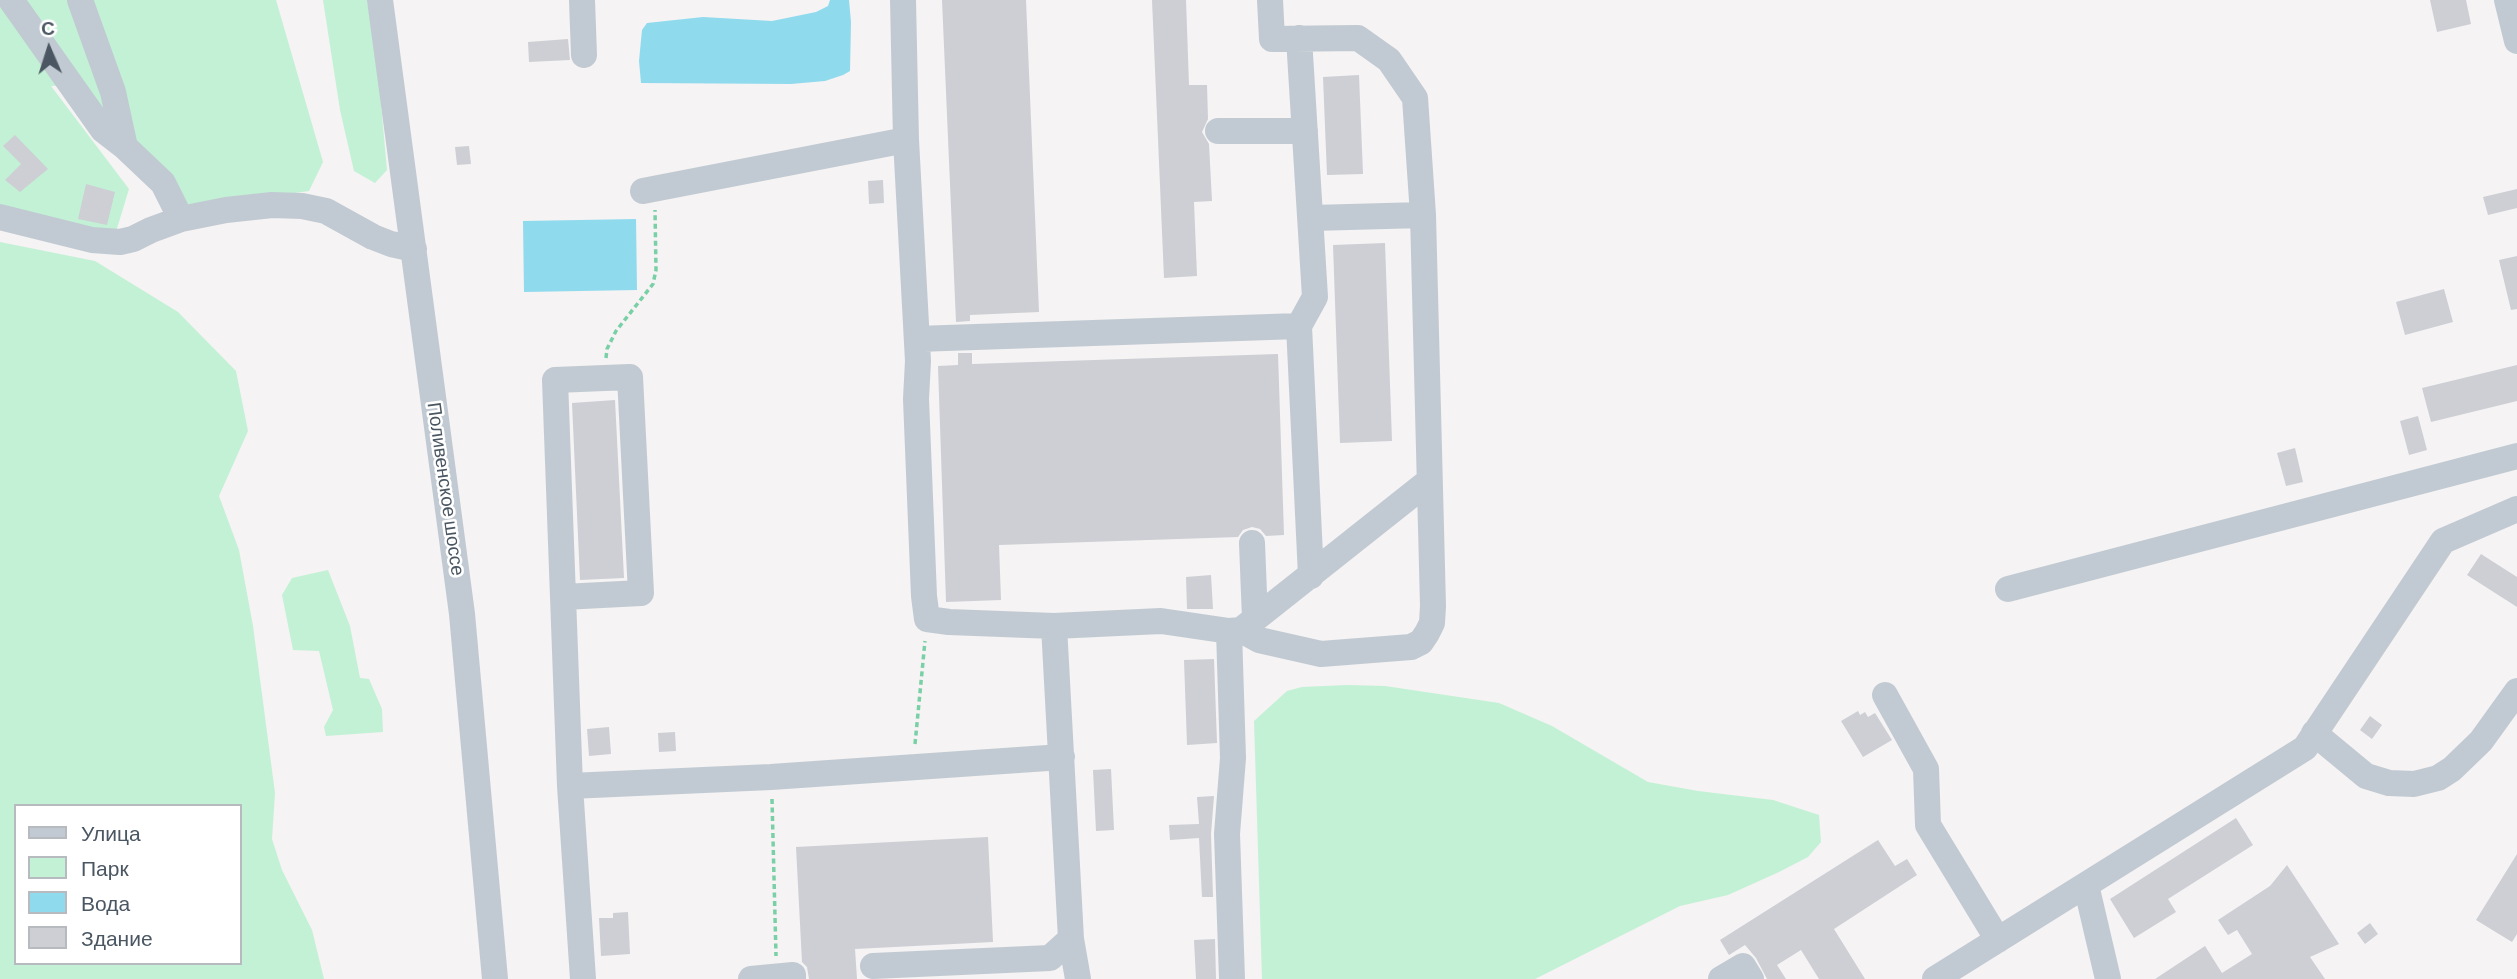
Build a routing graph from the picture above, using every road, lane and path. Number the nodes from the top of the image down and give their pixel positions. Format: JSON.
{"nodes":[{"id":1,"x":11,"y":0,"type":"edge"},
{"id":2,"x":80,"y":0,"type":"edge"},
{"id":3,"x":380,"y":0,"type":"edge"},
{"id":4,"x":582,"y":0,"type":"edge"},
{"id":5,"x":903,"y":0,"type":"edge"},
{"id":6,"x":1270,"y":0,"type":"edge"},
{"id":7,"x":2507,"y":0,"type":"edge"},
{"id":8,"x":1299,"y":38,"type":"junction"},
{"id":9,"x":2517,"y":41,"type":"edge"},
{"id":10,"x":584,"y":55,"type":"dead end"},
{"id":11,"x":1217,"y":131,"type":"dead end"},
{"id":12,"x":1305,"y":131,"type":"junction"},
{"id":13,"x":906,"y":140,"type":"junction"},
{"id":14,"x":125,"y":147,"type":"junction"},
{"id":15,"x":648,"y":190,"type":"joint"},
{"id":16,"x":1423,"y":215,"type":"junction"},
{"id":17,"x":0,"y":217,"type":"edge"},
{"id":18,"x":1312,"y":218,"type":"junction"},
{"id":19,"x":181,"y":219,"type":"junction"},
{"id":20,"x":414,"y":249,"type":"junction"},
{"id":21,"x":1299,"y":326,"type":"junction"},
{"id":22,"x":917,"y":339,"type":"junction"},
{"id":23,"x":606,"y":378,"type":"junction"},
{"id":24,"x":2517,"y":456,"type":"edge"},
{"id":25,"x":1429,"y":481,"type":"junction"},
{"id":26,"x":2517,"y":509,"type":"edge"},
{"id":27,"x":1252,"y":543,"type":"dead end"},
{"id":28,"x":1311,"y":576,"type":"junction"},
{"id":29,"x":2008,"y":589,"type":"dead end"},
{"id":30,"x":563,"y":597,"type":"junction"},
{"id":31,"x":927,"y":619,"type":"junction"},
{"id":32,"x":1054,"y":625,"type":"junction"},
{"id":33,"x":1242,"y":627,"type":"junction"},
{"id":34,"x":2517,"y":691,"type":"edge"},
{"id":35,"x":1885,"y":695,"type":"dead end"},
{"id":36,"x":2314,"y":733,"type":"junction"},
{"id":37,"x":1062,"y":757,"type":"junction"},
{"id":38,"x":912,"y":768,"type":"junction"},
{"id":39,"x":771,"y":777,"type":"junction"},
{"id":40,"x":570,"y":786,"type":"junction"},
{"id":41,"x":2086,"y":885,"type":"junction"},
{"id":42,"x":1070,"y":939,"type":"junction"},
{"id":43,"x":1998,"y":940,"type":"junction"},
{"id":44,"x":873,"y":966,"type":"dead end"},
{"id":45,"x":774,"y":978,"type":"edge"},
{"id":46,"x":495,"y":979,"type":"edge"},
{"id":47,"x":583,"y":979,"type":"edge"},
{"id":48,"x":1078,"y":979,"type":"edge"},
{"id":49,"x":1233,"y":979,"type":"edge"},
{"id":50,"x":1721,"y":979,"type":"edge"},
{"id":51,"x":1751,"y":979,"type":"edge"},
{"id":52,"x":1935,"y":979,"type":"edge"},
{"id":53,"x":2108,"y":979,"type":"edge"}],
"edges":[{"from":1,"to":14,"type":"street"},
{"from":2,"to":14,"type":"street"},
{"from":3,"to":20,"type":"street","name":"Поливенское шоссе"},
{"from":4,"to":10,"type":"street"},
{"from":5,"to":13,"type":"street"},
{"from":6,"to":8,"type":"street"},
{"from":7,"to":9,"type":"street"},
{"from":8,"to":12,"type":"street"},
{"from":8,"to":16,"type":"street"},
{"from":11,"to":12,"type":"street"},
{"from":12,"to":18,"type":"street"},
{"from":13,"to":15,"type":"street"},
{"from":13,"to":22,"type":"street"},
{"from":14,"to":19,"type":"street"},
{"from":15,"to":23,"type":"path"},
{"from":16,"to":18,"type":"street"},
{"from":16,"to":25,"type":"street"},
{"from":17,"to":19,"type":"street"},
{"from":18,"to":21,"type":"street"},
{"from":19,"to":20,"type":"street"},
{"from":20,"to":46,"type":"street","name":"Поливенское шоссе"},
{"from":21,"to":22,"type":"street"},
{"from":21,"to":28,"type":"street"},
{"from":22,"to":31,"type":"street"},
{"from":23,"to":30,"type":"street"},
{"from":23,"to":30,"type":"street"},
{"from":24,"to":29,"type":"street"},
{"from":25,"to":28,"type":"street"},
{"from":25,"to":33,"type":"street"},
{"from":26,"to":36,"type":"street"},
{"from":27,"to":33,"type":"street"},
{"from":28,"to":33,"type":"street"},
{"from":30,"to":40,"type":"street"},
{"from":31,"to":32,"type":"street"},
{"from":31,"to":38,"type":"path"},
{"from":32,"to":33,"type":"street"},
{"from":32,"to":37,"type":"street"},
{"from":33,"to":49,"type":"street"},
{"from":34,"to":36,"type":"street"},
{"from":35,"to":43,"type":"street"},
{"from":36,"to":41,"type":"street"},
{"from":37,"to":38,"type":"street"},
{"from":37,"to":42,"type":"street"},
{"from":38,"to":39,"type":"street"},
{"from":39,"to":40,"type":"street"},
{"from":39,"to":45,"type":"path"},
{"from":40,"to":47,"type":"street"},
{"from":41,"to":43,"type":"street"},
{"from":41,"to":53,"type":"street"},
{"from":42,"to":44,"type":"street"},
{"from":42,"to":48,"type":"street"},
{"from":43,"to":52,"type":"street"},
{"from":50,"to":51,"type":"street"}]}
